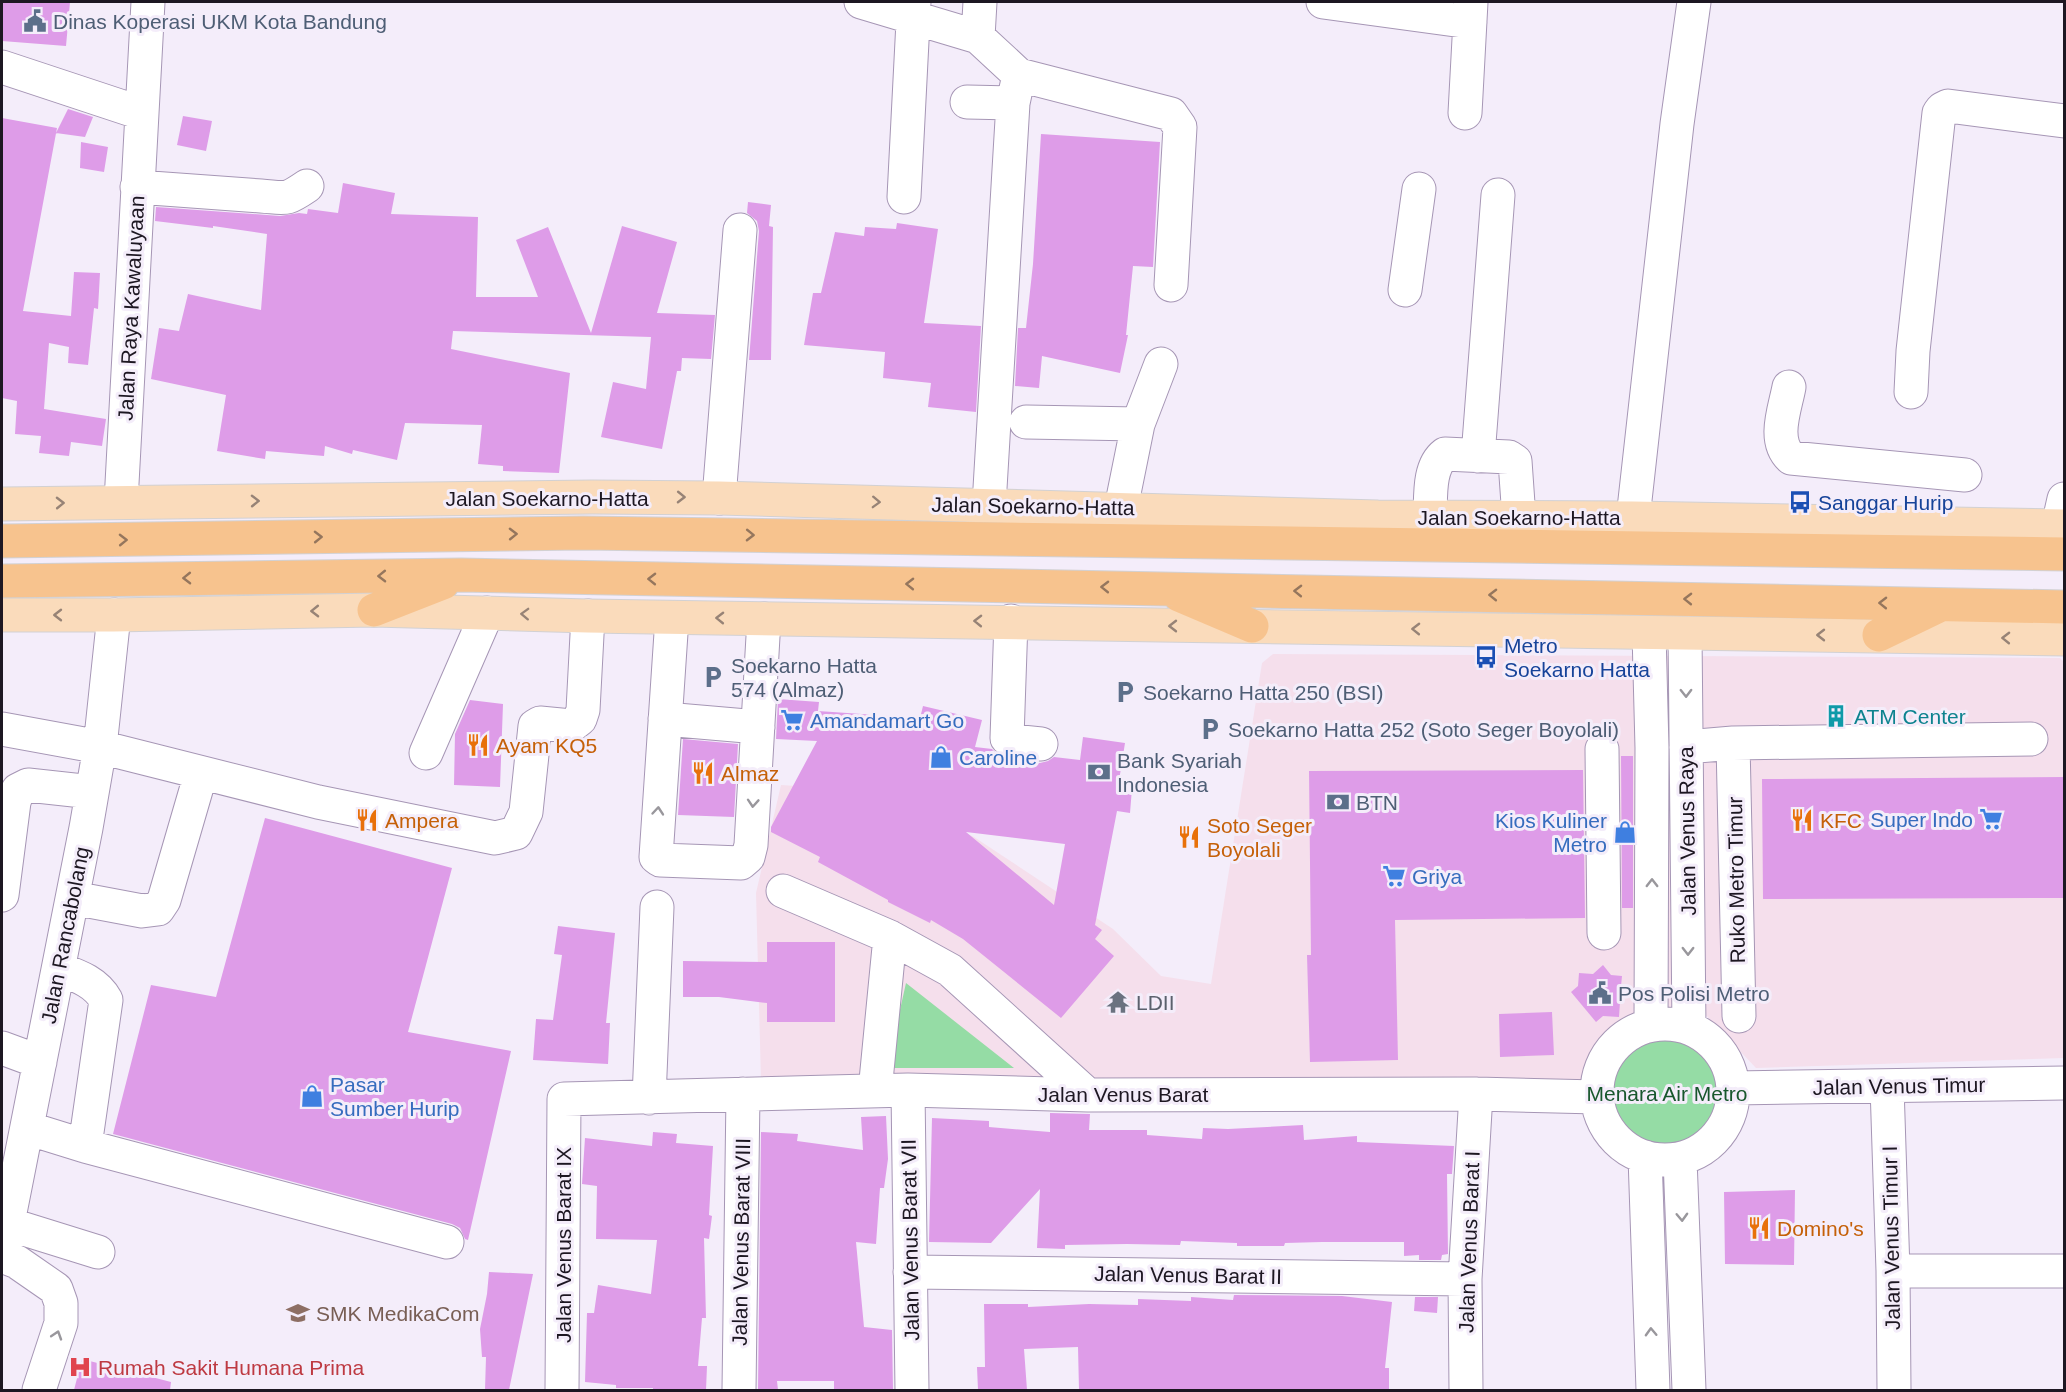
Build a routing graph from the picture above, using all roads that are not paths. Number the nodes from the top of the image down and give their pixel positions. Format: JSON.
{"nodes":[{"id":1,"x":148,"y":2,"type":"edge"},
{"id":2,"x":861,"y":2,"type":"edge"},
{"id":3,"x":980,"y":2,"type":"edge"},
{"id":4,"x":1323,"y":2,"type":"edge"},
{"id":5,"x":1694,"y":2,"type":"edge"},
{"id":6,"x":914,"y":9,"type":"edge"},
{"id":7,"x":1470,"y":12,"type":"edge"},
{"id":8,"x":978,"y":38,"type":"junction"},
{"id":9,"x":2,"y":67,"type":"edge"},
{"id":10,"x":1016,"y":89,"type":"junction"},
{"id":11,"x":967,"y":102,"type":"dead end"},
{"id":12,"x":141,"y":113,"type":"junction"},
{"id":13,"x":1465,"y":113,"type":"dead end"},
{"id":14,"x":2064,"y":121,"type":"edge"},
{"id":15,"x":307,"y":186,"type":"dead end"},
{"id":16,"x":137,"y":188,"type":"junction"},
{"id":17,"x":1419,"y":189,"type":"dead end"},
{"id":18,"x":1498,"y":195,"type":"dead end"},
{"id":19,"x":904,"y":197,"type":"dead end"},
{"id":20,"x":740,"y":230,"type":"dead end"},
{"id":21,"x":1172,"y":285,"type":"dead end"},
{"id":22,"x":1405,"y":290,"type":"dead end"},
{"id":23,"x":1161,"y":364,"type":"dead end"},
{"id":24,"x":1789,"y":387,"type":"dead end"},
{"id":25,"x":1911,"y":392,"type":"dead end"},
{"id":26,"x":1026,"y":422,"type":"dead end"},
{"id":27,"x":1138,"y":424,"type":"junction"},
{"id":28,"x":1478,"y":456,"type":"junction"},
{"id":29,"x":1965,"y":475,"type":"dead end"},
{"id":30,"x":719,"y":498,"type":"junction"},
{"id":31,"x":121,"y":502,"type":"junction"},
{"id":32,"x":2,"y":504,"type":"edge"},
{"id":33,"x":990,"y":505,"type":"junction"},
{"id":34,"x":1121,"y":508,"type":"junction"},
{"id":35,"x":1430,"y":517,"type":"junction"},
{"id":36,"x":1519,"y":518,"type":"junction"},
{"id":37,"x":1633,"y":518,"type":"junction"},
{"id":38,"x":2063,"y":526,"type":"edge"},
{"id":39,"x":2,"y":541,"type":"edge"},
{"id":40,"x":461,"y":575,"type":"junction"},
{"id":41,"x":2,"y":581,"type":"edge"},
{"id":42,"x":1163,"y":588,"type":"junction"},
{"id":43,"x":1941,"y":605,"type":"junction"},
{"id":44,"x":2064,"y":607,"type":"edge"},
{"id":45,"x":374,"y":610,"type":"junction"},
{"id":46,"x":488,"y":613,"type":"junction"},
{"id":47,"x":2,"y":615,"type":"edge"},
{"id":48,"x":114,"y":615,"type":"junction"},
{"id":49,"x":588,"y":616,"type":"junction"},
{"id":50,"x":672,"y":618,"type":"junction"},
{"id":51,"x":764,"y":619,"type":"junction"},
{"id":52,"x":1011,"y":621,"type":"junction"},
{"id":53,"x":1252,"y":626,"type":"junction"},
{"id":54,"x":1649,"y":633,"type":"junction"},
{"id":55,"x":1685,"y":634,"type":"junction"},
{"id":56,"x":1879,"y":635,"type":"junction"},
{"id":57,"x":2064,"y":639,"type":"edge"},
{"id":58,"x":665,"y":719,"type":"junction"},
{"id":59,"x":758,"y":727,"type":"junction"},
{"id":60,"x":2,"y":729,"type":"edge"},
{"id":61,"x":2031,"y":739,"type":"dead end"},
{"id":62,"x":1041,"y":744,"type":"dead end"},
{"id":63,"x":1708,"y":745,"type":"junction"},
{"id":64,"x":100,"y":747,"type":"junction"},
{"id":65,"x":1602,"y":749,"type":"dead end"},
{"id":66,"x":426,"y":753,"type":"dead end"},
{"id":67,"x":201,"y":773,"type":"junction"},
{"id":68,"x":92,"y":792,"type":"junction"},
{"id":69,"x":783,"y":891,"type":"dead end"},
{"id":70,"x":2,"y":895,"type":"edge"},
{"id":71,"x":73,"y":898,"type":"junction"},
{"id":72,"x":657,"y":907,"type":"dead end"},
{"id":73,"x":1604,"y":933,"type":"dead end"},
{"id":74,"x":890,"y":938,"type":"junction"},
{"id":75,"x":59,"y":969,"type":"junction"},
{"id":76,"x":1739,"y":1016,"type":"dead end"},
{"id":77,"x":1652,"y":1026,"type":"junction"},
{"id":78,"x":1689,"y":1028,"type":"junction"},
{"id":79,"x":2,"y":1048,"type":"edge"},
{"id":80,"x":40,"y":1062,"type":"junction"},
{"id":81,"x":2064,"y":1083,"type":"edge"},
{"id":82,"x":1887,"y":1086,"type":"junction"},
{"id":83,"x":1734,"y":1088,"type":"junction"},
{"id":84,"x":908,"y":1090,"type":"junction"},
{"id":85,"x":875,"y":1092,"type":"junction"},
{"id":86,"x":743,"y":1094,"type":"junction"},
{"id":87,"x":1476,"y":1094,"type":"junction"},
{"id":88,"x":1088,"y":1095,"type":"junction"},
{"id":89,"x":1597,"y":1097,"type":"junction"},
{"id":90,"x":649,"y":1098,"type":"junction"},
{"id":91,"x":564,"y":1099,"type":"joint"},
{"id":92,"x":27,"y":1128,"type":"junction"},
{"id":93,"x":85,"y":1146,"type":"junction"},
{"id":94,"x":1645,"y":1157,"type":"junction"},
{"id":95,"x":1680,"y":1159,"type":"junction"},
{"id":96,"x":5,"y":1230,"type":"edge"},
{"id":97,"x":447,"y":1242,"type":"dead end"},
{"id":98,"x":98,"y":1252,"type":"dead end"},
{"id":99,"x":1893,"y":1271,"type":"junction"},
{"id":100,"x":2064,"y":1271,"type":"edge"},
{"id":101,"x":910,"y":1272,"type":"junction"},
{"id":102,"x":1465,"y":1279,"type":"junction"},
{"id":103,"x":39,"y":1390,"type":"edge"},
{"id":104,"x":562,"y":1390,"type":"edge"},
{"id":105,"x":739,"y":1390,"type":"edge"},
{"id":106,"x":912,"y":1390,"type":"edge"},
{"id":107,"x":1466,"y":1390,"type":"edge"},
{"id":108,"x":1653,"y":1390,"type":"edge"},
{"id":109,"x":1689,"y":1390,"type":"edge"},
{"id":110,"x":1894,"y":1390,"type":"edge"}],
"edges":[{"from":1,"to":12,"type":"street","name":"Jalan Raya Kawaluyaan"},
{"from":2,"to":6,"type":"street"},
{"from":3,"to":8,"type":"street"},
{"from":4,"to":7,"type":"street"},
{"from":5,"to":37,"type":"street"},
{"from":6,"to":8,"type":"street"},
{"from":6,"to":19,"type":"street"},
{"from":7,"to":13,"type":"street"},
{"from":8,"to":10,"type":"street"},
{"from":9,"to":12,"type":"street"},
{"from":10,"to":11,"type":"street"},
{"from":10,"to":21,"type":"street"},
{"from":10,"to":33,"type":"street"},
{"from":12,"to":16,"type":"street","name":"Jalan Raya Kawaluyaan"},
{"from":14,"to":25,"type":"street"},
{"from":15,"to":16,"type":"street"},
{"from":16,"to":31,"type":"street","name":"Jalan Raya Kawaluyaan"},
{"from":17,"to":22,"type":"street"},
{"from":18,"to":28,"type":"street"},
{"from":20,"to":30,"type":"street"},
{"from":23,"to":27,"type":"street"},
{"from":24,"to":29,"type":"street"},
{"from":26,"to":27,"type":"street"},
{"from":27,"to":34,"type":"street"},
{"from":28,"to":35,"type":"street"},
{"from":28,"to":36,"type":"street"},
{"from":31,"to":30,"type":"main road","name":"Jalan Soekarno-Hatta","one_way":true},
{"from":30,"to":33,"type":"main road","name":"Jalan Soekarno-Hatta","one_way":true},
{"from":32,"to":31,"type":"main road","name":"Jalan Soekarno-Hatta","one_way":true},
{"from":33,"to":34,"type":"main road","name":"Jalan Soekarno-Hatta"},
{"from":34,"to":35,"type":"main road","name":"Jalan Soekarno-Hatta"},
{"from":35,"to":36,"type":"main road","name":"Jalan Soekarno-Hatta"},
{"from":36,"to":37,"type":"main road","name":"Jalan Soekarno-Hatta"},
{"from":37,"to":38,"type":"main road","name":"Jalan Soekarno-Hatta"},
{"from":39,"to":38,"type":"highway","name":"Jalan Soekarno-Hatta","one_way":true},
{"from":40,"to":41,"type":"highway","one_way":true},
{"from":42,"to":40,"type":"highway","one_way":true},
{"from":40,"to":45,"type":"highway"},
{"from":43,"to":42,"type":"highway","one_way":true},
{"from":42,"to":53,"type":"highway"},
{"from":43,"to":44,"type":"highway"},
{"from":43,"to":56,"type":"highway"},
{"from":45,"to":46,"type":"main road"},
{"from":45,"to":48,"type":"main road","one_way":true},
{"from":49,"to":46,"type":"main road","one_way":true},
{"from":46,"to":66,"type":"street"},
{"from":48,"to":47,"type":"main road","one_way":true},
{"from":48,"to":64,"type":"street","name":"Jalan Rancabolang"},
{"from":49,"to":50,"type":"main road"},
{"from":49,"to":67,"type":"street"},
{"from":51,"to":50,"type":"main road","one_way":true},
{"from":50,"to":58,"type":"street"},
{"from":52,"to":51,"type":"main road","one_way":true},
{"from":51,"to":59,"type":"street"},
{"from":53,"to":52,"type":"main road","one_way":true},
{"from":52,"to":62,"type":"street"},
{"from":54,"to":53,"type":"main road","one_way":true},
{"from":54,"to":55,"type":"main road"},
{"from":77,"to":54,"type":"street","name":"Jalan Venus Raya","one_way":true},
{"from":56,"to":55,"type":"main road","one_way":true},
{"from":55,"to":63,"type":"street","name":"Jalan Venus Raya","one_way":true},
{"from":57,"to":56,"type":"main road","one_way":true},
{"from":58,"to":59,"type":"street"},
{"from":59,"to":58,"type":"street","one_way":true},
{"from":60,"to":64,"type":"street"},
{"from":61,"to":63,"type":"street"},
{"from":63,"to":76,"type":"street","name":"Ruko Metro Timur"},
{"from":63,"to":78,"type":"street","name":"Jalan Venus Raya","one_way":true},
{"from":64,"to":67,"type":"street"},
{"from":64,"to":68,"type":"street","name":"Jalan Rancabolang"},
{"from":65,"to":73,"type":"street"},
{"from":67,"to":71,"type":"street"},
{"from":68,"to":70,"type":"street"},
{"from":68,"to":71,"type":"street","name":"Jalan Rancabolang"},
{"from":69,"to":74,"type":"street"},
{"from":71,"to":75,"type":"street","name":"Jalan Rancabolang"},
{"from":72,"to":90,"type":"street"},
{"from":74,"to":85,"type":"street"},
{"from":74,"to":88,"type":"street"},
{"from":75,"to":80,"type":"street","name":"Jalan Rancabolang"},
{"from":75,"to":93,"type":"street"},
{"from":77,"to":78,"type":"street"},
{"from":77,"to":89,"type":"street"},
{"from":78,"to":83,"type":"street"},
{"from":79,"to":80,"type":"street"},
{"from":80,"to":92,"type":"street","name":"Jalan Rancabolang"},
{"from":81,"to":82,"type":"street","name":"Jalan Venus Timur"},
{"from":82,"to":83,"type":"street","name":"Jalan Venus Timur"},
{"from":82,"to":99,"type":"street","name":"Jalan Venus Timur I"},
{"from":83,"to":95,"type":"street"},
{"from":84,"to":85,"type":"street","name":"Jalan Venus Barat"},
{"from":84,"to":88,"type":"street","name":"Jalan Venus Barat"},
{"from":84,"to":101,"type":"street","name":"Jalan Venus Barat VII"},
{"from":85,"to":86,"type":"street","name":"Jalan Venus Barat"},
{"from":86,"to":90,"type":"street","name":"Jalan Venus Barat"},
{"from":86,"to":105,"type":"street","name":"Jalan Venus Barat VIII"},
{"from":87,"to":88,"type":"street","name":"Jalan Venus Barat"},
{"from":87,"to":89,"type":"street","name":"Jalan Venus Barat"},
{"from":87,"to":102,"type":"street","name":"Jalan Venus Barat I"},
{"from":89,"to":94,"type":"street"},
{"from":90,"to":91,"type":"street","name":"Jalan Venus Barat"},
{"from":91,"to":104,"type":"street","name":"Jalan Venus Barat IX"},
{"from":92,"to":93,"type":"street"},
{"from":92,"to":96,"type":"street","name":"Jalan Rancabolang"},
{"from":93,"to":97,"type":"street"},
{"from":94,"to":95,"type":"street"},
{"from":108,"to":94,"type":"street","one_way":true},
{"from":95,"to":109,"type":"street","one_way":true},
{"from":96,"to":98,"type":"street"},
{"from":103,"to":96,"type":"street","one_way":true},
{"from":99,"to":100,"type":"street"},
{"from":99,"to":110,"type":"street","name":"Jalan Venus Timur I"},
{"from":101,"to":102,"type":"street","name":"Jalan Venus Barat II"},
{"from":101,"to":106,"type":"street","name":"Jalan Venus Barat VII"},
{"from":102,"to":107,"type":"street","name":"Jalan Venus Barat I"}]}
